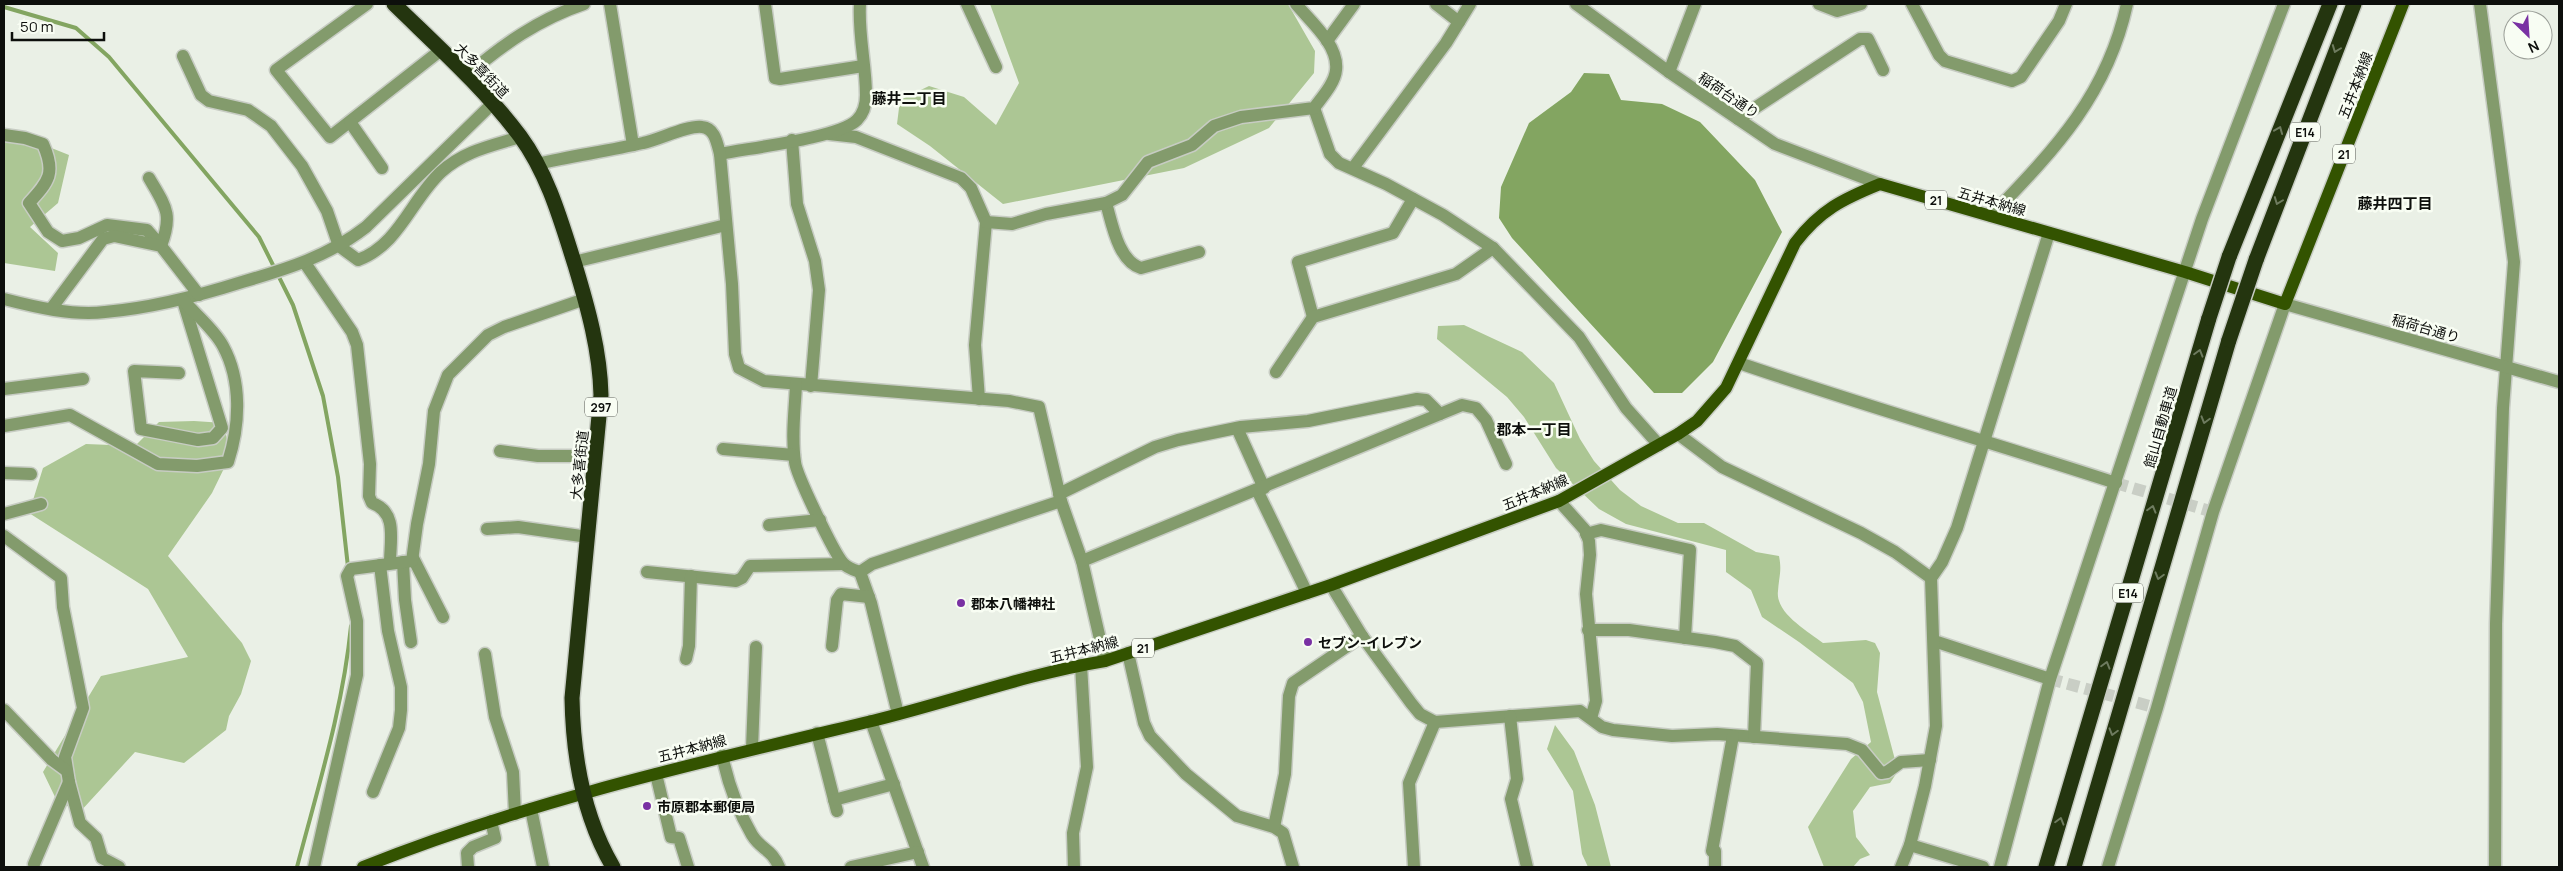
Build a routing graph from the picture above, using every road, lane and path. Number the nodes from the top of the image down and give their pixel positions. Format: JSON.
{"nodes":[{"id":1,"x":368,"y":4,"type":"edge"},
{"id":2,"x":394,"y":4,"type":"edge"},
{"id":3,"x":584,"y":4,"type":"edge"},
{"id":4,"x":610,"y":4,"type":"edge"},
{"id":5,"x":765,"y":4,"type":"edge"},
{"id":6,"x":860,"y":4,"type":"edge"},
{"id":7,"x":967,"y":4,"type":"edge"},
{"id":8,"x":1296,"y":4,"type":"edge"},
{"id":9,"x":1354,"y":4,"type":"edge"},
{"id":10,"x":1436,"y":4,"type":"edge"},
{"id":11,"x":1470,"y":4,"type":"edge"},
{"id":12,"x":1576,"y":4,"type":"edge"},
{"id":13,"x":1696,"y":4,"type":"edge"},
{"id":14,"x":1819,"y":4,"type":"edge"},
{"id":15,"x":1861,"y":4,"type":"edge"},
{"id":16,"x":1912,"y":4,"type":"edge"},
{"id":17,"x":2066,"y":4,"type":"edge"},
{"id":18,"x":2127,"y":4,"type":"edge"},
{"id":19,"x":2284,"y":4,"type":"edge"},
{"id":20,"x":2330,"y":4,"type":"edge"},
{"id":21,"x":2354,"y":4,"type":"edge"},
{"id":22,"x":2403,"y":4,"type":"edge"},
{"id":23,"x":2480,"y":4,"type":"edge"},
{"id":24,"x":567,"y":6,"type":"edge"},
{"id":25,"x":1459,"y":22,"type":"junction"},
{"id":26,"x":1327,"y":41,"type":"junction"},
{"id":27,"x":441,"y":50,"type":"junction"},
{"id":28,"x":183,"y":56,"type":"dead end"},
{"id":29,"x":862,"y":66,"type":"junction"},
{"id":30,"x":996,"y":67,"type":"dead end"},
{"id":31,"x":1883,"y":70,"type":"dead end"},
{"id":32,"x":1669,"y":72,"type":"junction"},
{"id":33,"x":466,"y":76,"type":"junction"},
{"id":34,"x":493,"y":104,"type":"junction"},
{"id":35,"x":1314,"y":108,"type":"junction"},
{"id":36,"x":1738,"y":119,"type":"junction"},
{"id":37,"x":350,"y":122,"type":"junction"},
{"id":38,"x":829,"y":134,"type":"junction"},
{"id":39,"x":4,"y":135,"type":"edge"},
{"id":40,"x":520,"y":137,"type":"junction"},
{"id":41,"x":792,"y":140,"type":"junction"},
{"id":42,"x":633,"y":145,"type":"junction"},
{"id":43,"x":720,"y":154,"type":"junction"},
{"id":44,"x":537,"y":164,"type":"junction"},
{"id":45,"x":382,"y":168,"type":"dead end"},
{"id":46,"x":1353,"y":168,"type":"junction"},
{"id":47,"x":149,"y":178,"type":"dead end"},
{"id":48,"x":1880,"y":184,"type":"junction"},
{"id":49,"x":1412,"y":199,"type":"junction"},
{"id":50,"x":1106,"y":202,"type":"junction"},
{"id":51,"x":1991,"y":216,"type":"junction"},
{"id":52,"x":986,"y":222,"type":"junction"},
{"id":53,"x":726,"y":225,"type":"junction"},
{"id":54,"x":2049,"y":233,"type":"junction"},
{"id":55,"x":161,"y":246,"type":"junction"},
{"id":56,"x":339,"y":246,"type":"junction"},
{"id":57,"x":1493,"y":248,"type":"junction"},
{"id":58,"x":1199,"y":252,"type":"dead end"},
{"id":59,"x":574,"y":262,"type":"junction"},
{"id":60,"x":305,"y":263,"type":"junction"},
{"id":61,"x":2185,"y":272,"type":"junction"},
{"id":62,"x":199,"y":296,"type":"junction"},
{"id":63,"x":4,"y":299,"type":"edge"},
{"id":64,"x":585,"y":299,"type":"junction"},
{"id":65,"x":183,"y":300,"type":"junction"},
{"id":66,"x":2285,"y":304,"type":"junction"},
{"id":67,"x":52,"y":309,"type":"junction"},
{"id":68,"x":1313,"y":317,"type":"junction"},
{"id":69,"x":1739,"y":363,"type":"junction"},
{"id":70,"x":2506,"y":366,"type":"junction"},
{"id":71,"x":179,"y":372,"type":"dead end"},
{"id":72,"x":1276,"y":372,"type":"dead end"},
{"id":73,"x":83,"y":378,"type":"dead end"},
{"id":74,"x":2559,"y":382,"type":"edge"},
{"id":75,"x":796,"y":384,"type":"junction"},
{"id":76,"x":811,"y":386,"type":"junction"},
{"id":77,"x":4,"y":389,"type":"edge"},
{"id":78,"x":979,"y":399,"type":"junction"},
{"id":79,"x":1440,"y":414,"type":"junction"},
{"id":80,"x":4,"y":426,"type":"edge"},
{"id":81,"x":1237,"y":428,"type":"junction"},
{"id":82,"x":1678,"y":434,"type":"junction"},
{"id":83,"x":1986,"y":440,"type":"junction"},
{"id":84,"x":1659,"y":445,"type":"junction"},
{"id":85,"x":723,"y":449,"type":"dead end"},
{"id":86,"x":500,"y":451,"type":"dead end"},
{"id":87,"x":596,"y":456,"type":"junction"},
{"id":88,"x":794,"y":456,"type":"junction"},
{"id":89,"x":1506,"y":464,"type":"dead end"},
{"id":90,"x":4,"y":473,"type":"edge"},
{"id":91,"x":31,"y":474,"type":"dead end"},
{"id":92,"x":2116,"y":483,"type":"junction"},
{"id":93,"x":1261,"y":489,"type":"junction"},
{"id":94,"x":1060,"y":498,"type":"junction"},
{"id":95,"x":1560,"y":501,"type":"junction"},
{"id":96,"x":41,"y":504,"type":"dead end"},
{"id":97,"x":4,"y":514,"type":"edge"},
{"id":98,"x":820,"y":520,"type":"junction"},
{"id":99,"x":769,"y":525,"type":"dead end"},
{"id":100,"x":487,"y":529,"type":"dead end"},
{"id":101,"x":1586,"y":534,"type":"junction"},
{"id":102,"x":4,"y":536,"type":"edge"},
{"id":103,"x":588,"y":537,"type":"junction"},
{"id":104,"x":408,"y":560,"type":"junction"},
{"id":105,"x":1082,"y":561,"type":"junction"},
{"id":106,"x":385,"y":564,"type":"junction"},
{"id":107,"x":843,"y":564,"type":"junction"},
{"id":108,"x":647,"y":572,"type":"dead end"},
{"id":109,"x":860,"y":572,"type":"junction"},
{"id":110,"x":691,"y":576,"type":"junction"},
{"id":111,"x":1931,"y":578,"type":"junction"},
{"id":112,"x":1331,"y":585,"type":"junction"},
{"id":113,"x":1306,"y":593,"type":"junction"},
{"id":114,"x":868,"y":597,"type":"junction"},
{"id":115,"x":443,"y":617,"type":"dead end"},
{"id":116,"x":1588,"y":630,"type":"junction"},
{"id":117,"x":1362,"y":636,"type":"junction"},
{"id":118,"x":1686,"y":638,"type":"junction"},
{"id":119,"x":1934,"y":641,"type":"junction"},
{"id":120,"x":411,"y":642,"type":"dead end"},
{"id":121,"x":832,"y":646,"type":"dead end"},
{"id":122,"x":756,"y":647,"type":"dead end"},
{"id":123,"x":1128,"y":653,"type":"junction"},
{"id":124,"x":485,"y":654,"type":"dead end"},
{"id":125,"x":686,"y":659,"type":"dead end"},
{"id":126,"x":1105,"y":661,"type":"junction"},
{"id":127,"x":1081,"y":665,"type":"junction"},
{"id":128,"x":2050,"y":679,"type":"junction"},
{"id":129,"x":4,"y":710,"type":"edge"},
{"id":130,"x":898,"y":714,"type":"junction"},
{"id":131,"x":1510,"y":716,"type":"junction"},
{"id":132,"x":1591,"y":718,"type":"junction"},
{"id":133,"x":871,"y":721,"type":"junction"},
{"id":134,"x":1435,"y":722,"type":"junction"},
{"id":135,"x":817,"y":733,"type":"junction"},
{"id":136,"x":1733,"y":736,"type":"junction"},
{"id":137,"x":1754,"y":738,"type":"junction"},
{"id":138,"x":752,"y":748,"type":"junction"},
{"id":139,"x":722,"y":755,"type":"junction"},
{"id":140,"x":1930,"y":760,"type":"junction"},
{"id":141,"x":656,"y":774,"type":"junction"},
{"id":142,"x":68,"y":777,"type":"junction"},
{"id":143,"x":894,"y":784,"type":"junction"},
{"id":144,"x":373,"y":792,"type":"dead end"},
{"id":145,"x":583,"y":794,"type":"junction"},
{"id":146,"x":531,"y":809,"type":"junction"},
{"id":147,"x":515,"y":814,"type":"junction"},
{"id":148,"x":491,"y":821,"type":"junction"},
{"id":149,"x":1274,"y":827,"type":"junction"},
{"id":150,"x":1910,"y":845,"type":"junction"},
{"id":151,"x":918,"y":852,"type":"junction"},
{"id":152,"x":34,"y":864,"type":"dead end"},
{"id":153,"x":119,"y":867,"type":"edge"},
{"id":154,"x":314,"y":867,"type":"edge"},
{"id":155,"x":363,"y":867,"type":"edge"},
{"id":156,"x":468,"y":867,"type":"edge"},
{"id":157,"x":543,"y":867,"type":"edge"},
{"id":158,"x":613,"y":867,"type":"edge"},
{"id":159,"x":688,"y":867,"type":"edge"},
{"id":160,"x":779,"y":867,"type":"edge"},
{"id":161,"x":852,"y":867,"type":"edge"},
{"id":162,"x":923,"y":867,"type":"edge"},
{"id":163,"x":1074,"y":867,"type":"edge"},
{"id":164,"x":1293,"y":867,"type":"edge"},
{"id":165,"x":1414,"y":867,"type":"edge"},
{"id":166,"x":1526,"y":867,"type":"edge"},
{"id":167,"x":1715,"y":867,"type":"edge"},
{"id":168,"x":1901,"y":867,"type":"edge"},
{"id":169,"x":1983,"y":867,"type":"edge"},
{"id":170,"x":2000,"y":867,"type":"edge"},
{"id":171,"x":2046,"y":867,"type":"edge"},
{"id":172,"x":2074,"y":867,"type":"edge"},
{"id":173,"x":2108,"y":867,"type":"edge"},
{"id":174,"x":2495,"y":867,"type":"edge"}],
"edges":[{"from":1,"to":37,"type":"street"},
{"from":2,"to":27,"type":"highway","name":"大多喜街道","number":"297"},
{"from":3,"to":24,"type":"street"},
{"from":4,"to":42,"type":"street"},
{"from":5,"to":29,"type":"street"},
{"from":6,"to":29,"type":"street"},
{"from":7,"to":30,"type":"street"},
{"from":8,"to":26,"type":"street"},
{"from":9,"to":26,"type":"street"},
{"from":10,"to":25,"type":"street"},
{"from":11,"to":25,"type":"street"},
{"from":12,"to":32,"type":"street","name":"稲荷台通り"},
{"from":13,"to":32,"type":"street"},
{"from":14,"to":15,"type":"street"},
{"from":16,"to":17,"type":"street"},
{"from":18,"to":51,"type":"street"},
{"from":19,"to":61,"type":"street"},
{"from":171,"to":20,"type":"highway","name":"館山自動車道","number":"E14","one_way":true,"bridge":true},
{"from":21,"to":172,"type":"highway","number":"E14","one_way":true,"bridge":true},
{"from":22,"to":66,"type":"main road","name":"五井本納線","number":"21"},
{"from":23,"to":70,"type":"street"},
{"from":24,"to":33,"type":"street"},
{"from":25,"to":46,"type":"street"},
{"from":26,"to":35,"type":"street"},
{"from":27,"to":33,"type":"highway","name":"大多喜街道","number":"297"},
{"from":27,"to":37,"type":"street"},
{"from":28,"to":56,"type":"street"},
{"from":29,"to":38,"type":"street"},
{"from":31,"to":36,"type":"street"},
{"from":32,"to":36,"type":"street","name":"稲荷台通り"},
{"from":33,"to":34,"type":"highway","name":"大多喜街道","number":"297"},
{"from":34,"to":40,"type":"highway","name":"大多喜街道","number":"297"},
{"from":34,"to":56,"type":"street"},
{"from":35,"to":46,"type":"street"},
{"from":35,"to":50,"type":"street"},
{"from":36,"to":48,"type":"street","name":"稲荷台通り"},
{"from":37,"to":45,"type":"street"},
{"from":38,"to":41,"type":"street"},
{"from":38,"to":52,"type":"street"},
{"from":39,"to":55,"type":"street"},
{"from":40,"to":44,"type":"highway","name":"大多喜街道","number":"297"},
{"from":40,"to":56,"type":"street"},
{"from":41,"to":43,"type":"street"},
{"from":41,"to":76,"type":"street"},
{"from":42,"to":43,"type":"street"},
{"from":42,"to":44,"type":"street"},
{"from":43,"to":53,"type":"street"},
{"from":44,"to":59,"type":"highway","name":"大多喜街道","number":"297"},
{"from":46,"to":49,"type":"street"},
{"from":47,"to":55,"type":"street"},
{"from":48,"to":51,"type":"main road","name":"五井本納線","number":"21"},
{"from":48,"to":69,"type":"main road","name":"五井本納線","number":"21"},
{"from":49,"to":57,"type":"street"},
{"from":49,"to":68,"type":"street"},
{"from":50,"to":52,"type":"street"},
{"from":50,"to":58,"type":"street"},
{"from":51,"to":54,"type":"main road","name":"五井本納線","number":"21"},
{"from":52,"to":78,"type":"street"},
{"from":53,"to":59,"type":"street"},
{"from":53,"to":75,"type":"street"},
{"from":54,"to":61,"type":"main road","name":"五井本納線","number":"21"},
{"from":54,"to":83,"type":"street"},
{"from":55,"to":62,"type":"street"},
{"from":55,"to":67,"type":"street"},
{"from":56,"to":60,"type":"street"},
{"from":57,"to":68,"type":"street"},
{"from":57,"to":84,"type":"street"},
{"from":59,"to":64,"type":"highway","name":"大多喜街道","number":"297"},
{"from":60,"to":62,"type":"street"},
{"from":60,"to":106,"type":"street"},
{"from":61,"to":66,"type":"main road","name":"五井本納線","number":"21"},
{"from":61,"to":92,"type":"street"},
{"from":62,"to":65,"type":"street"},
{"from":63,"to":67,"type":"street"},
{"from":64,"to":87,"type":"highway","name":"大多喜街道","number":"297"},
{"from":64,"to":104,"type":"street"},
{"from":65,"to":67,"type":"street"},
{"from":65,"to":71,"type":"street"},
{"from":65,"to":80,"type":"street"},
{"from":66,"to":70,"type":"street","name":"稲荷台通り"},
{"from":66,"to":173,"type":"street"},
{"from":68,"to":72,"type":"street"},
{"from":69,"to":82,"type":"main road","name":"五井本納線","number":"21"},
{"from":69,"to":83,"type":"street"},
{"from":70,"to":74,"type":"street","name":"稲荷台通り"},
{"from":70,"to":174,"type":"street"},
{"from":73,"to":77,"type":"street"},
{"from":75,"to":76,"type":"street"},
{"from":75,"to":88,"type":"street"},
{"from":76,"to":78,"type":"street"},
{"from":78,"to":94,"type":"street"},
{"from":79,"to":81,"type":"street"},
{"from":79,"to":89,"type":"street"},
{"from":79,"to":93,"type":"street"},
{"from":81,"to":93,"type":"street"},
{"from":81,"to":94,"type":"street"},
{"from":82,"to":84,"type":"main road","name":"五井本納線","number":"21"},
{"from":82,"to":111,"type":"street"},
{"from":83,"to":92,"type":"street"},
{"from":83,"to":111,"type":"street"},
{"from":84,"to":95,"type":"main road","name":"五井本納線","number":"21"},
{"from":85,"to":88,"type":"street"},
{"from":86,"to":87,"type":"street"},
{"from":87,"to":103,"type":"highway","name":"大多喜街道","number":"297"},
{"from":88,"to":98,"type":"street"},
{"from":90,"to":91,"type":"street"},
{"from":92,"to":128,"type":"street"},
{"from":93,"to":105,"type":"street"},
{"from":93,"to":113,"type":"street"},
{"from":94,"to":105,"type":"street"},
{"from":94,"to":109,"type":"street"},
{"from":95,"to":101,"type":"street"},
{"from":95,"to":112,"type":"main road","name":"五井本納線","number":"21"},
{"from":96,"to":97,"type":"street"},
{"from":98,"to":99,"type":"street"},
{"from":98,"to":107,"type":"street"},
{"from":100,"to":103,"type":"street"},
{"from":101,"to":116,"type":"street"},
{"from":101,"to":118,"type":"street"},
{"from":102,"to":142,"type":"street"},
{"from":103,"to":145,"type":"highway","name":"大多喜街道","number":"297"},
{"from":104,"to":106,"type":"street"},
{"from":104,"to":115,"type":"street"},
{"from":104,"to":120,"type":"street"},
{"from":105,"to":126,"type":"street"},
{"from":106,"to":144,"type":"street"},
{"from":106,"to":154,"type":"street"},
{"from":107,"to":109,"type":"street"},
{"from":107,"to":110,"type":"street"},
{"from":108,"to":110,"type":"street"},
{"from":109,"to":114,"type":"street"},
{"from":110,"to":125,"type":"street"},
{"from":111,"to":119,"type":"street"},
{"from":112,"to":113,"type":"main road","name":"五井本納線","number":"21"},
{"from":112,"to":117,"type":"street"},
{"from":113,"to":123,"type":"main road","name":"五井本納線","number":"21"},
{"from":114,"to":121,"type":"street"},
{"from":114,"to":130,"type":"street"},
{"from":116,"to":118,"type":"street"},
{"from":116,"to":132,"type":"street"},
{"from":117,"to":134,"type":"street"},
{"from":117,"to":149,"type":"street"},
{"from":118,"to":137,"type":"street"},
{"from":119,"to":128,"type":"street"},
{"from":119,"to":140,"type":"street"},
{"from":122,"to":138,"type":"street"},
{"from":123,"to":126,"type":"main road","name":"五井本納線","number":"21"},
{"from":123,"to":149,"type":"street"},
{"from":124,"to":147,"type":"street"},
{"from":126,"to":127,"type":"main road","name":"五井本納線","number":"21"},
{"from":127,"to":130,"type":"main road","name":"五井本納線","number":"21"},
{"from":127,"to":163,"type":"street"},
{"from":128,"to":170,"type":"street"},
{"from":129,"to":142,"type":"street"},
{"from":130,"to":133,"type":"main road","name":"五井本納線","number":"21"},
{"from":131,"to":132,"type":"street"},
{"from":131,"to":134,"type":"street"},
{"from":131,"to":166,"type":"street"},
{"from":132,"to":136,"type":"street"},
{"from":133,"to":135,"type":"main road","name":"五井本納線","number":"21"},
{"from":133,"to":143,"type":"street"},
{"from":134,"to":165,"type":"street"},
{"from":135,"to":138,"type":"main road","name":"五井本納線","number":"21"},
{"from":135,"to":143,"type":"street"},
{"from":136,"to":137,"type":"street"},
{"from":136,"to":167,"type":"street"},
{"from":137,"to":140,"type":"street"},
{"from":138,"to":139,"type":"main road","name":"五井本納線","number":"21"},
{"from":139,"to":141,"type":"main road","name":"五井本納線","number":"21"},
{"from":139,"to":160,"type":"street"},
{"from":140,"to":150,"type":"street"},
{"from":141,"to":145,"type":"main road","name":"五井本納線","number":"21"},
{"from":141,"to":159,"type":"street"},
{"from":142,"to":152,"type":"street"},
{"from":142,"to":153,"type":"street"},
{"from":143,"to":151,"type":"street"},
{"from":145,"to":146,"type":"main road","name":"五井本納線","number":"21"},
{"from":145,"to":158,"type":"highway","name":"大多喜街道","number":"297"},
{"from":146,"to":147,"type":"main road","name":"五井本納線","number":"21"},
{"from":146,"to":157,"type":"street"},
{"from":147,"to":148,"type":"main road","name":"五井本納線","number":"21"},
{"from":148,"to":155,"type":"main road","name":"五井本納線","number":"21"},
{"from":148,"to":156,"type":"street"},
{"from":149,"to":164,"type":"street"},
{"from":150,"to":168,"type":"street"},
{"from":150,"to":169,"type":"street"},
{"from":151,"to":161,"type":"street"},
{"from":151,"to":162,"type":"street"}]}
